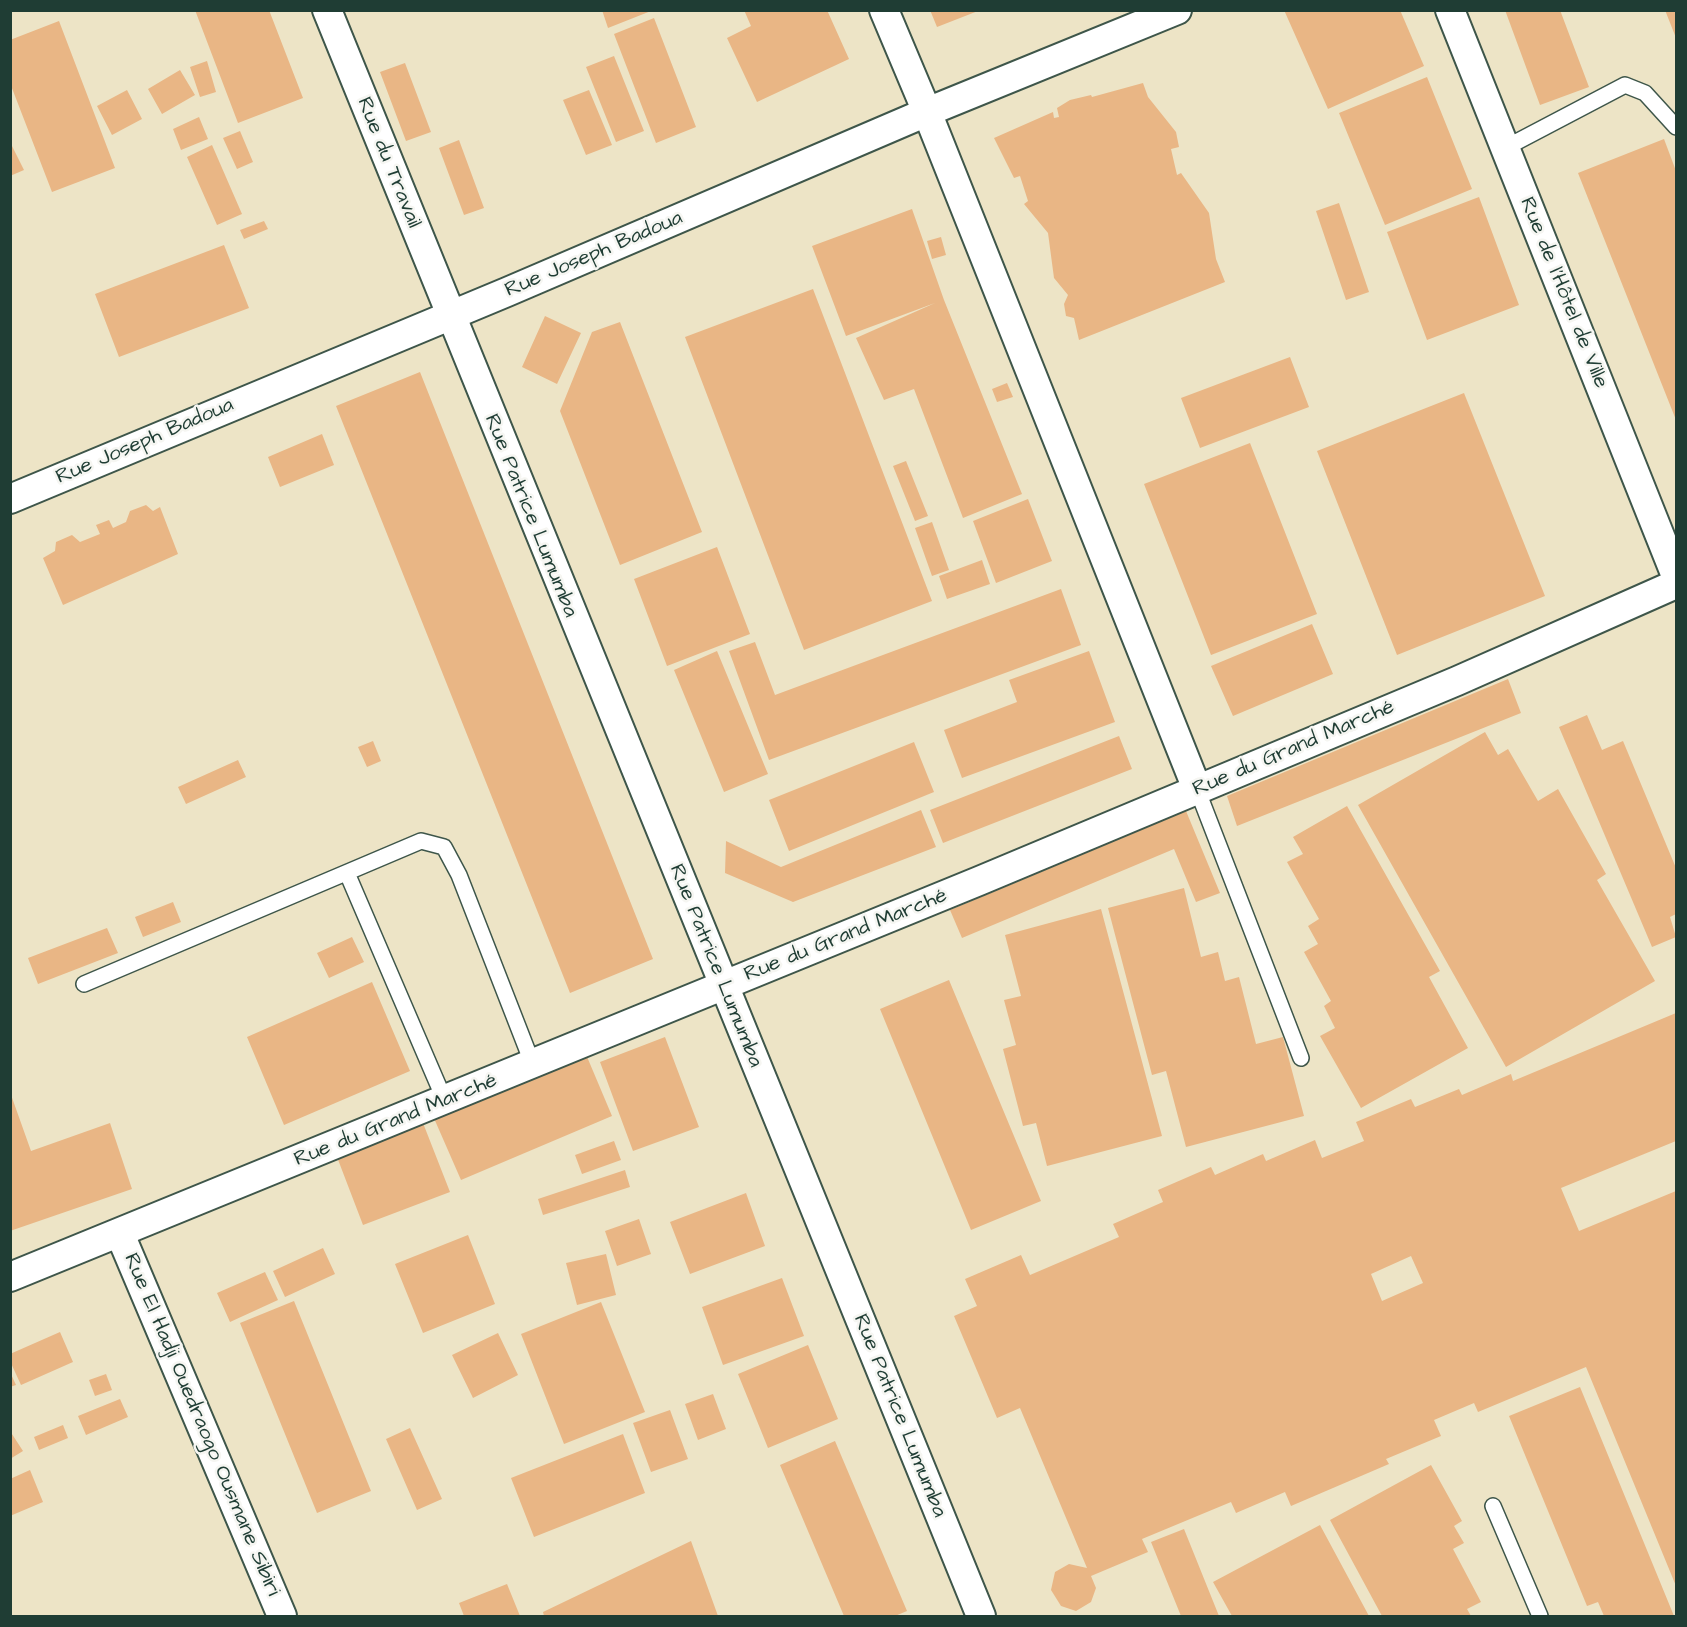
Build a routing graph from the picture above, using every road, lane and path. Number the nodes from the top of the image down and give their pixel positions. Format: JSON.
{"nodes":[{"id":1,"x":327,"y":10,"type":"edge"},
{"id":2,"x":884,"y":10,"type":"edge"},
{"id":3,"x":1177,"y":10,"type":"edge"},
{"id":4,"x":1450,"y":10,"type":"edge"},
{"id":5,"x":927,"y":112,"type":"junction"},
{"id":6,"x":1677,"y":127,"type":"edge"},
{"id":7,"x":1505,"y":148,"type":"junction"},
{"id":8,"x":449,"y":315,"type":"junction"},
{"id":9,"x":10,"y":499,"type":"edge"},
{"id":10,"x":1677,"y":576,"type":"edge"},
{"id":11,"x":1677,"y":584,"type":"edge"},
{"id":12,"x":1197,"y":789,"type":"junction"},
{"id":13,"x":347,"y":873,"type":"junction"},
{"id":14,"x":84,"y":984,"type":"dead end"},
{"id":15,"x":723,"y":986,"type":"junction"},
{"id":16,"x":1300,"y":1058,"type":"dead end"},
{"id":17,"x":533,"y":1065,"type":"junction"},
{"id":18,"x":445,"y":1101,"type":"junction"},
{"id":19,"x":120,"y":1234,"type":"junction"},
{"id":20,"x":10,"y":1277,"type":"edge"},
{"id":21,"x":1493,"y":1506,"type":"dead end"},
{"id":22,"x":282,"y":1617,"type":"edge"},
{"id":23,"x":981,"y":1617,"type":"edge"},
{"id":24,"x":1540,"y":1617,"type":"edge"}],
"edges":[{"from":1,"to":8,"type":"street","name":"Rue du Travail"},
{"from":2,"to":5,"type":"street"},
{"from":3,"to":5,"type":"street","name":"Rue Joseph Badoua"},
{"from":4,"to":7,"type":"street","name":"Rue de l'Hôtel de Ville"},
{"from":5,"to":8,"type":"street","name":"Rue Joseph Badoua"},
{"from":5,"to":12,"type":"street"},
{"from":6,"to":7,"type":"lane"},
{"from":7,"to":10,"type":"street","name":"Rue de l'Hôtel de Ville"},
{"from":8,"to":9,"type":"street","name":"Rue Joseph Badoua"},
{"from":8,"to":15,"type":"street","name":"Rue Patrice Lumumba"},
{"from":11,"to":12,"type":"street","name":"Rue du Grand Marché"},
{"from":12,"to":15,"type":"street","name":"Rue du Grand Marché"},
{"from":12,"to":16,"type":"lane"},
{"from":13,"to":14,"type":"lane"},
{"from":13,"to":17,"type":"lane"},
{"from":13,"to":18,"type":"lane"},
{"from":15,"to":17,"type":"street","name":"Rue du Grand Marché"},
{"from":15,"to":23,"type":"street","name":"Rue Patrice Lumumba"},
{"from":17,"to":18,"type":"street","name":"Rue du Grand Marché"},
{"from":18,"to":19,"type":"street","name":"Rue du Grand Marché"},
{"from":19,"to":20,"type":"street","name":"Rue du Grand Marché"},
{"from":19,"to":22,"type":"street","name":"Rue El Hadji Ouedraogo Ousmane Sibiri"},
{"from":21,"to":24,"type":"lane"}]}
